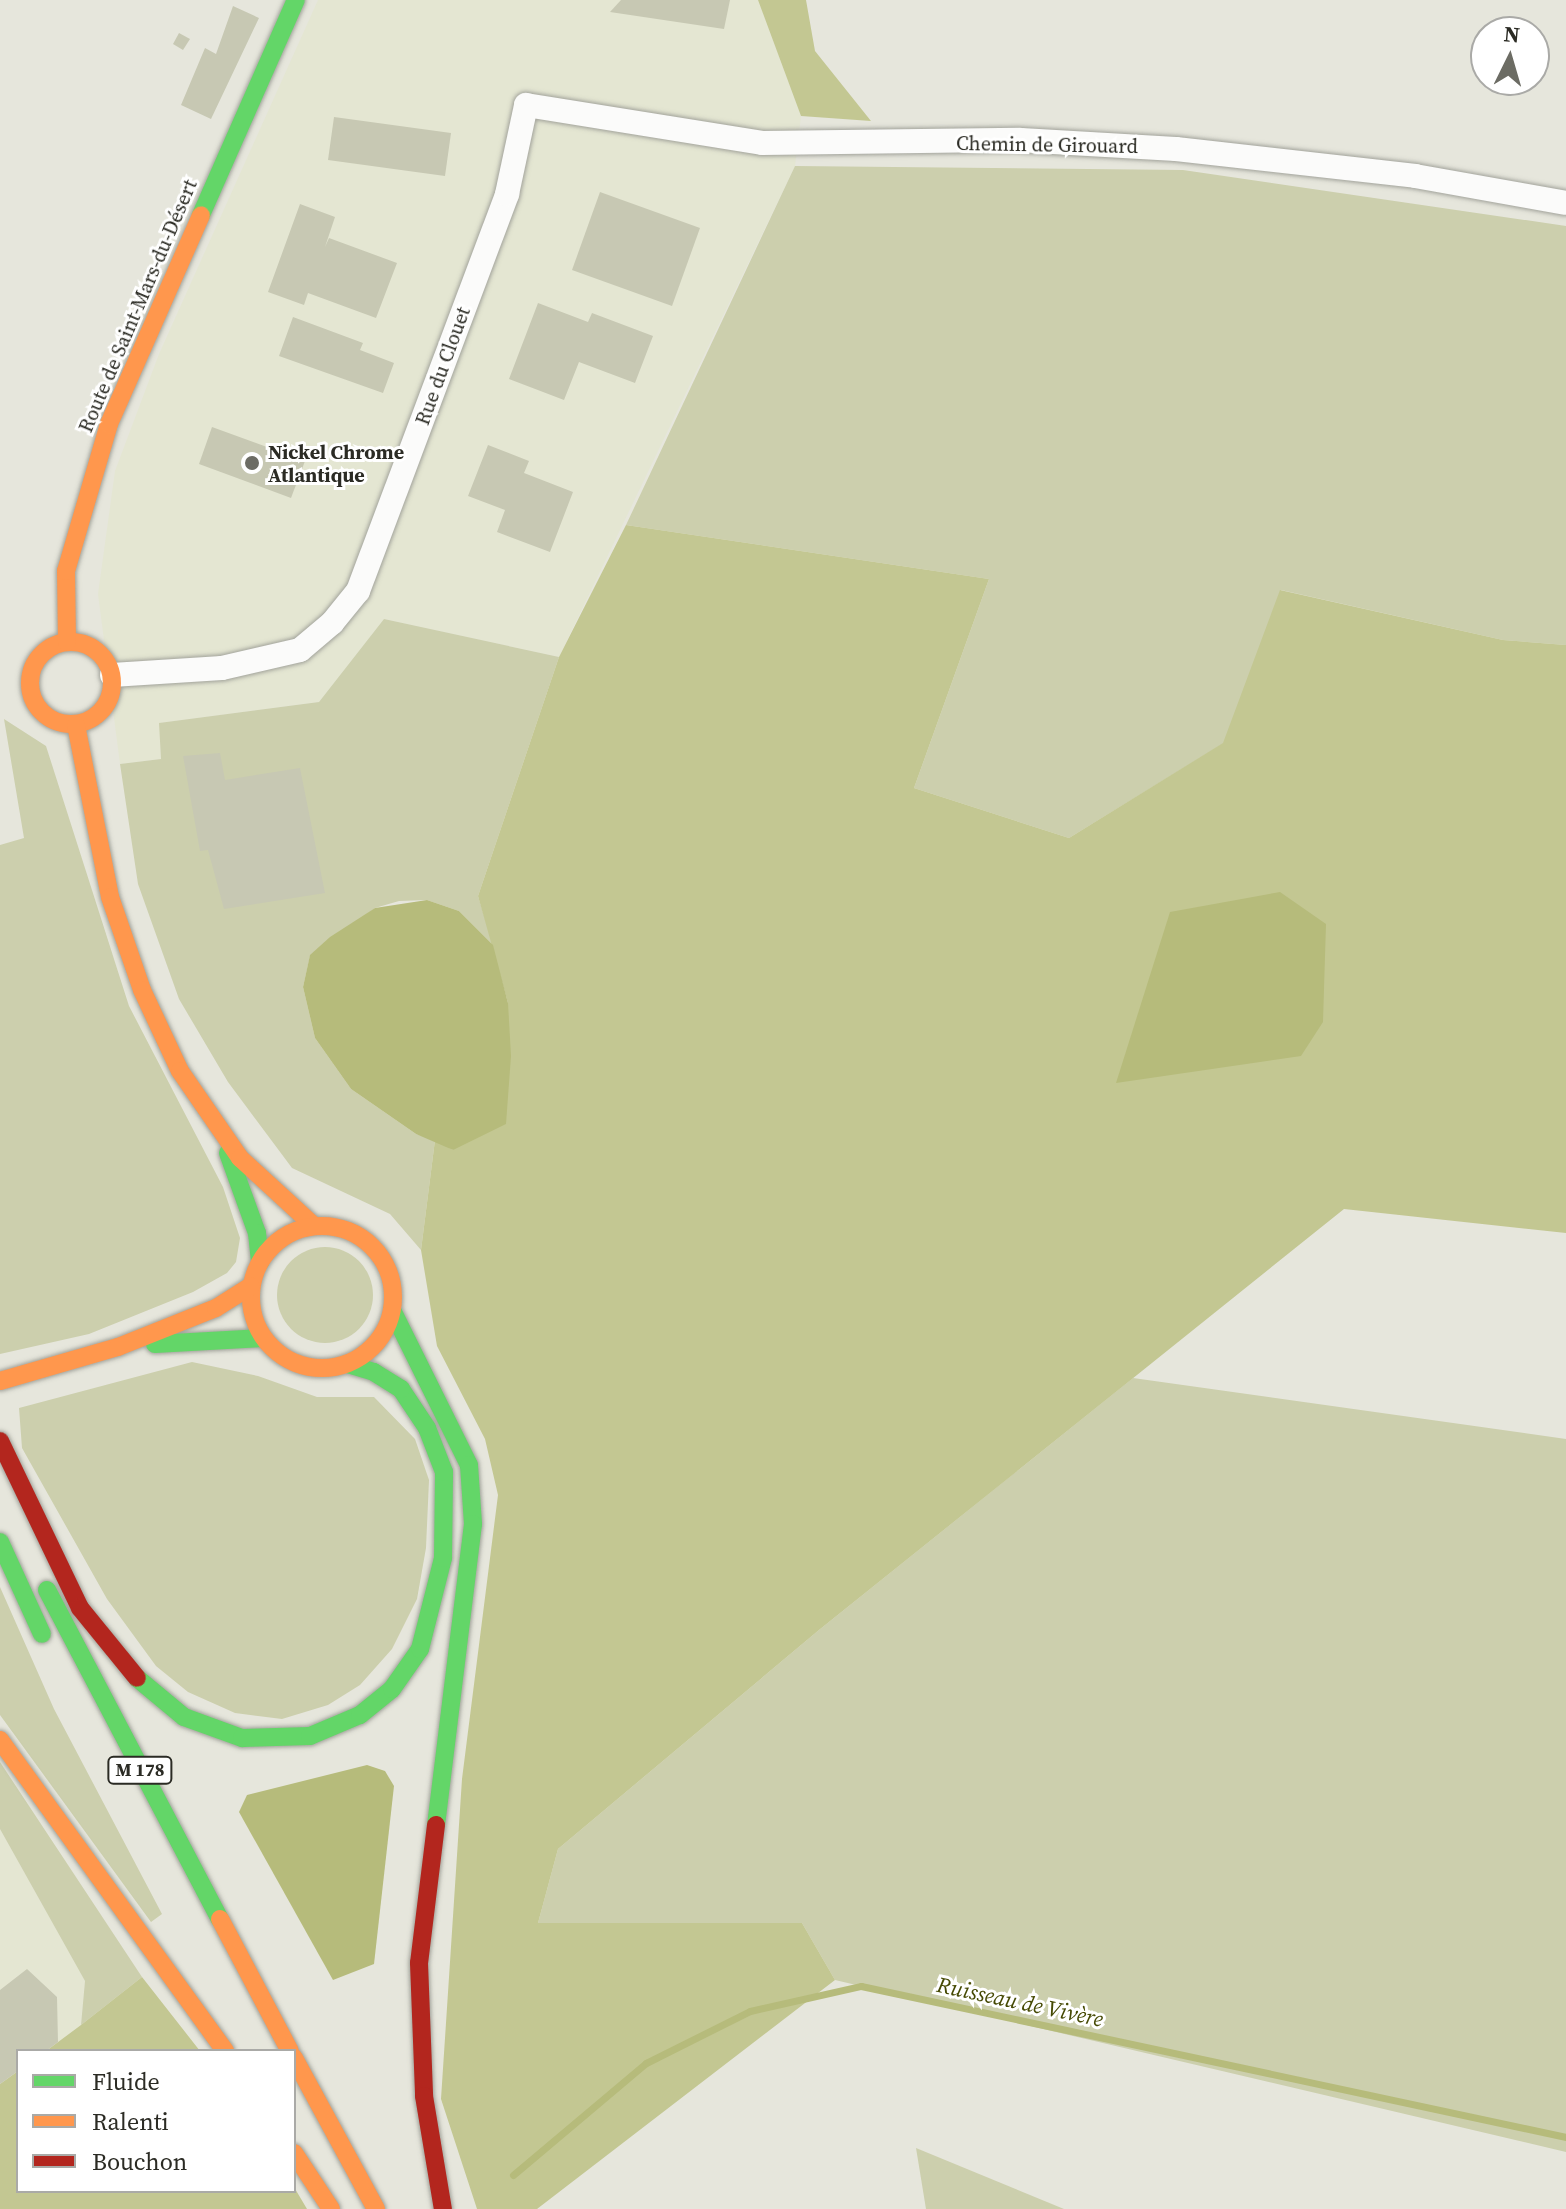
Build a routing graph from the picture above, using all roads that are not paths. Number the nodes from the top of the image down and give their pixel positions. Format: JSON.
{"nodes":[{"id":1,"x":296,"y":0,"type":"edge"},
{"id":2,"x":526,"y":105,"type":"joint"},
{"id":3,"x":1566,"y":203,"type":"edge"},
{"id":4,"x":67,"y":642,"type":"junction"},
{"id":5,"x":112,"y":675,"type":"junction"},
{"id":6,"x":76,"y":725,"type":"junction"},
{"id":7,"x":214,"y":1124,"type":"junction"},
{"id":8,"x":314,"y":1226,"type":"junction"},
{"id":9,"x":260,"y":1262,"type":"junction"},
{"id":10,"x":251,"y":1286,"type":"junction"},
{"id":11,"x":392,"y":1310,"type":"junction"},
{"id":12,"x":263,"y":1338,"type":"junction"},
{"id":13,"x":118,"y":1347,"type":"junction"},
{"id":14,"x":347,"y":1364,"type":"junction"},
{"id":15,"x":0,"y":1381,"type":"edge"},
{"id":16,"x":0,"y":1441,"type":"edge"},
{"id":17,"x":0,"y":1485,"type":"edge"},
{"id":18,"x":12,"y":1514,"type":"dead end"},
{"id":19,"x":0,"y":1542,"type":"edge"},
{"id":20,"x":37,"y":1572,"type":"dead end"},
{"id":21,"x":51,"y":1653,"type":"dead end"},
{"id":22,"x":0,"y":1740,"type":"edge"},
{"id":23,"x":224,"y":2049,"type":"edge"},
{"id":24,"x":289,"y":2049,"type":"edge"},
{"id":25,"x":296,"y":2062,"type":"edge"},
{"id":26,"x":296,"y":2156,"type":"edge"},
{"id":27,"x":322,"y":2158,"type":"dead end"},
{"id":28,"x":331,"y":2209,"type":"edge"},
{"id":29,"x":349,"y":2209,"type":"edge"},
{"id":30,"x":376,"y":2209,"type":"edge"},
{"id":31,"x":443,"y":2209,"type":"edge"}],
"edges":[{"from":1,"to":4,"type":"main road","name":"Route de Saint-Mars-du-Désert"},
{"from":2,"to":3,"type":"street","name":"Chemin de Girouard"},
{"from":2,"to":5,"type":"street","name":"Rue du Clouet"},
{"from":4,"to":5,"type":"main road"},
{"from":4,"to":6,"type":"main road"},
{"from":5,"to":6,"type":"main road"},
{"from":6,"to":7,"type":"main road"},
{"from":7,"to":8,"type":"main road"},
{"from":7,"to":9,"type":"main road"},
{"from":8,"to":9,"type":"main road"},
{"from":8,"to":11,"type":"main road"},
{"from":9,"to":10,"type":"main road"},
{"from":10,"to":12,"type":"main road"},
{"from":10,"to":13,"type":"main road"},
{"from":11,"to":14,"type":"main road"},
{"from":11,"to":31,"type":"main road"},
{"from":12,"to":13,"type":"main road"},
{"from":12,"to":14,"type":"main road"},
{"from":13,"to":15,"type":"main road"},
{"from":14,"to":16,"type":"main road"},
{"from":17,"to":18,"type":"main road"},
{"from":19,"to":21,"type":"main road"},
{"from":20,"to":24,"type":"main road","number":"M 178"},
{"from":22,"to":23,"type":"main road"},
{"from":25,"to":30,"type":"main road"},
{"from":26,"to":28,"type":"main road"},
{"from":27,"to":29,"type":"main road"}]}
